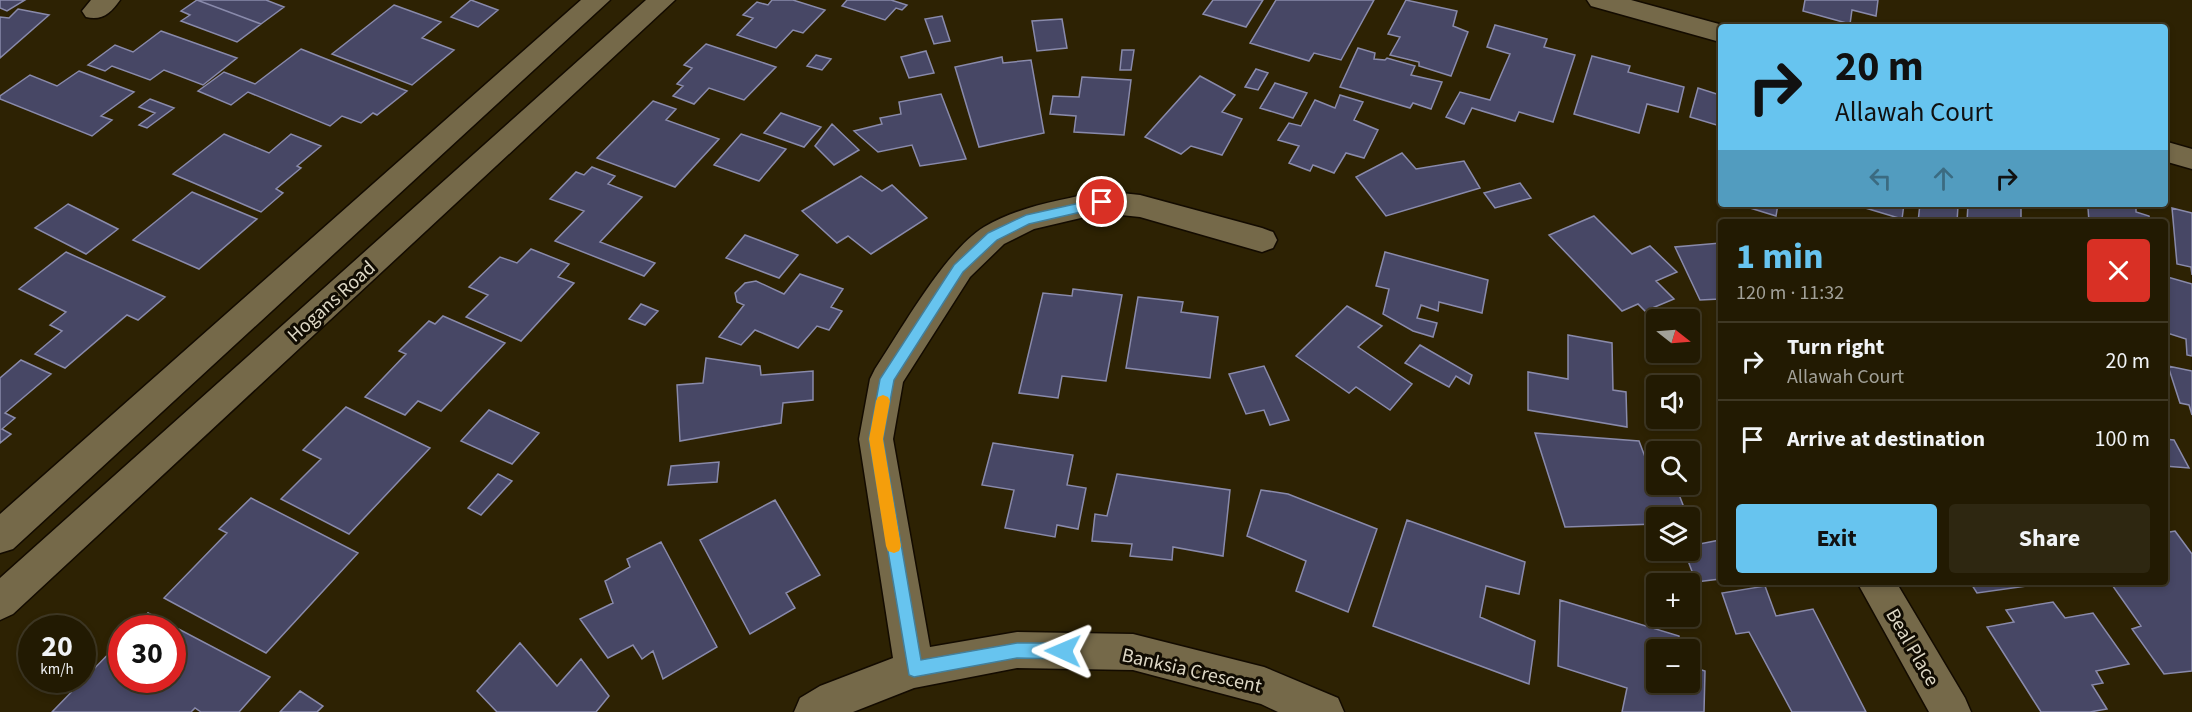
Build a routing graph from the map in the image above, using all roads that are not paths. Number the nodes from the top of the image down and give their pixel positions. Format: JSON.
{"nodes":[{"id":1,"x":597,"y":0,"type":"edge"},
{"id":2,"x":662,"y":0,"type":"edge"},
{"id":3,"x":1600,"y":0,"type":"edge"},
{"id":4,"x":1633,"y":4,"type":"edge"},
{"id":5,"x":1718,"y":32,"type":"edge"},
{"id":6,"x":2168,"y":153,"type":"edge"},
{"id":7,"x":2192,"y":159,"type":"edge"},
{"id":8,"x":1262,"y":240,"type":"dead end"},
{"id":9,"x":0,"y":537,"type":"edge"},
{"id":10,"x":1878,"y":585,"type":"edge"},
{"id":11,"x":0,"y":602,"type":"edge"},
{"id":12,"x":914,"y":669,"type":"junction"},
{"id":13,"x":814,"y":712,"type":"edge"},
{"id":14,"x":1324,"y":712,"type":"edge"},
{"id":15,"x":1951,"y":712,"type":"edge"}],
"edges":[{"from":1,"to":9,"type":"street"},
{"from":2,"to":11,"type":"street","name":"Hogans Road"},
{"from":3,"to":4,"type":"street"},
{"from":4,"to":5,"type":"street"},
{"from":6,"to":7,"type":"street"},
{"from":8,"to":12,"type":"street"},
{"from":10,"to":15,"type":"street","name":"Beal Place"},
{"from":12,"to":13,"type":"street","name":"Banksia Crescent"},
{"from":12,"to":14,"type":"street","name":"Banksia Crescent"}]}
